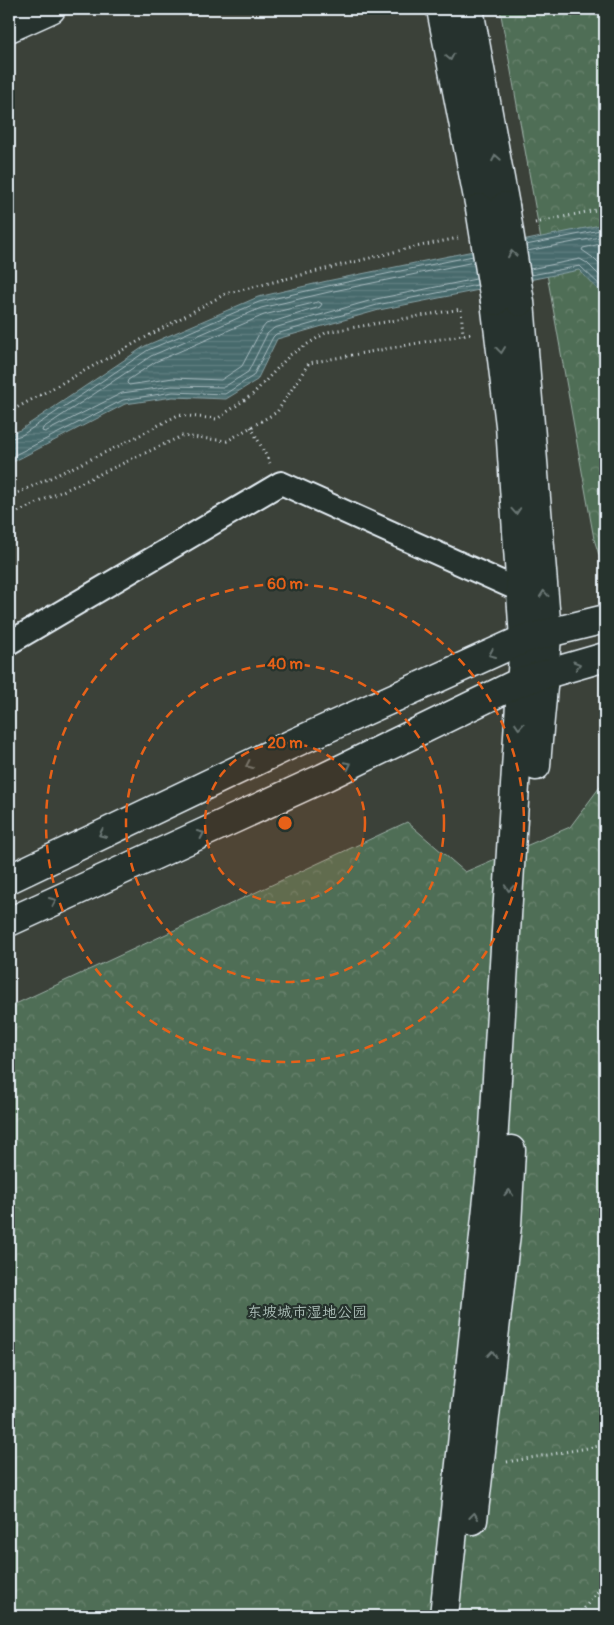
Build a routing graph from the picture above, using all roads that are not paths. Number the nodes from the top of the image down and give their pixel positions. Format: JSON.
{"nodes":[{"id":1,"x":51,"y":9,"type":"edge"},
{"id":2,"x":441,"y":9,"type":"edge"},
{"id":3,"x":470,"y":9,"type":"edge"},
{"id":4,"x":9,"y":28,"type":"edge"},
{"id":5,"x":492,"y":207,"type":"junction"},
{"id":6,"x":504,"y":310,"type":"junction"},
{"id":7,"x":521,"y":591,"type":"junction"},
{"id":8,"x":605,"y":619,"type":"edge"},
{"id":9,"x":536,"y":636,"type":"junction"},
{"id":10,"x":9,"y":643,"type":"edge"},
{"id":11,"x":605,"y":657,"type":"edge"},
{"id":12,"x":534,"y":677,"type":"junction"},
{"id":13,"x":9,"y":878,"type":"edge"},
{"id":14,"x":9,"y":922,"type":"edge"},
{"id":15,"x":444,"y":1616,"type":"edge"},
{"id":16,"x":462,"y":1616,"type":"edge"}],
"edges":[{"from":1,"to":4,"type":"street"},
{"from":2,"to":5,"type":"street","one_way":true},
{"from":5,"to":3,"type":"street","one_way":true},
{"from":5,"to":6,"type":"street","bridge":true},
{"from":6,"to":7,"type":"street","one_way":true},
{"from":9,"to":6,"type":"street","one_way":true},
{"from":7,"to":9,"type":"street"},
{"from":7,"to":10,"type":"street"},
{"from":8,"to":9,"type":"street"},
{"from":9,"to":12,"type":"street"},
{"from":9,"to":13,"type":"street","one_way":true},
{"from":12,"to":11,"type":"street","one_way":true},
{"from":14,"to":12,"type":"street","one_way":true},
{"from":12,"to":15,"type":"street","one_way":true},
{"from":16,"to":12,"type":"street","one_way":true}]}
